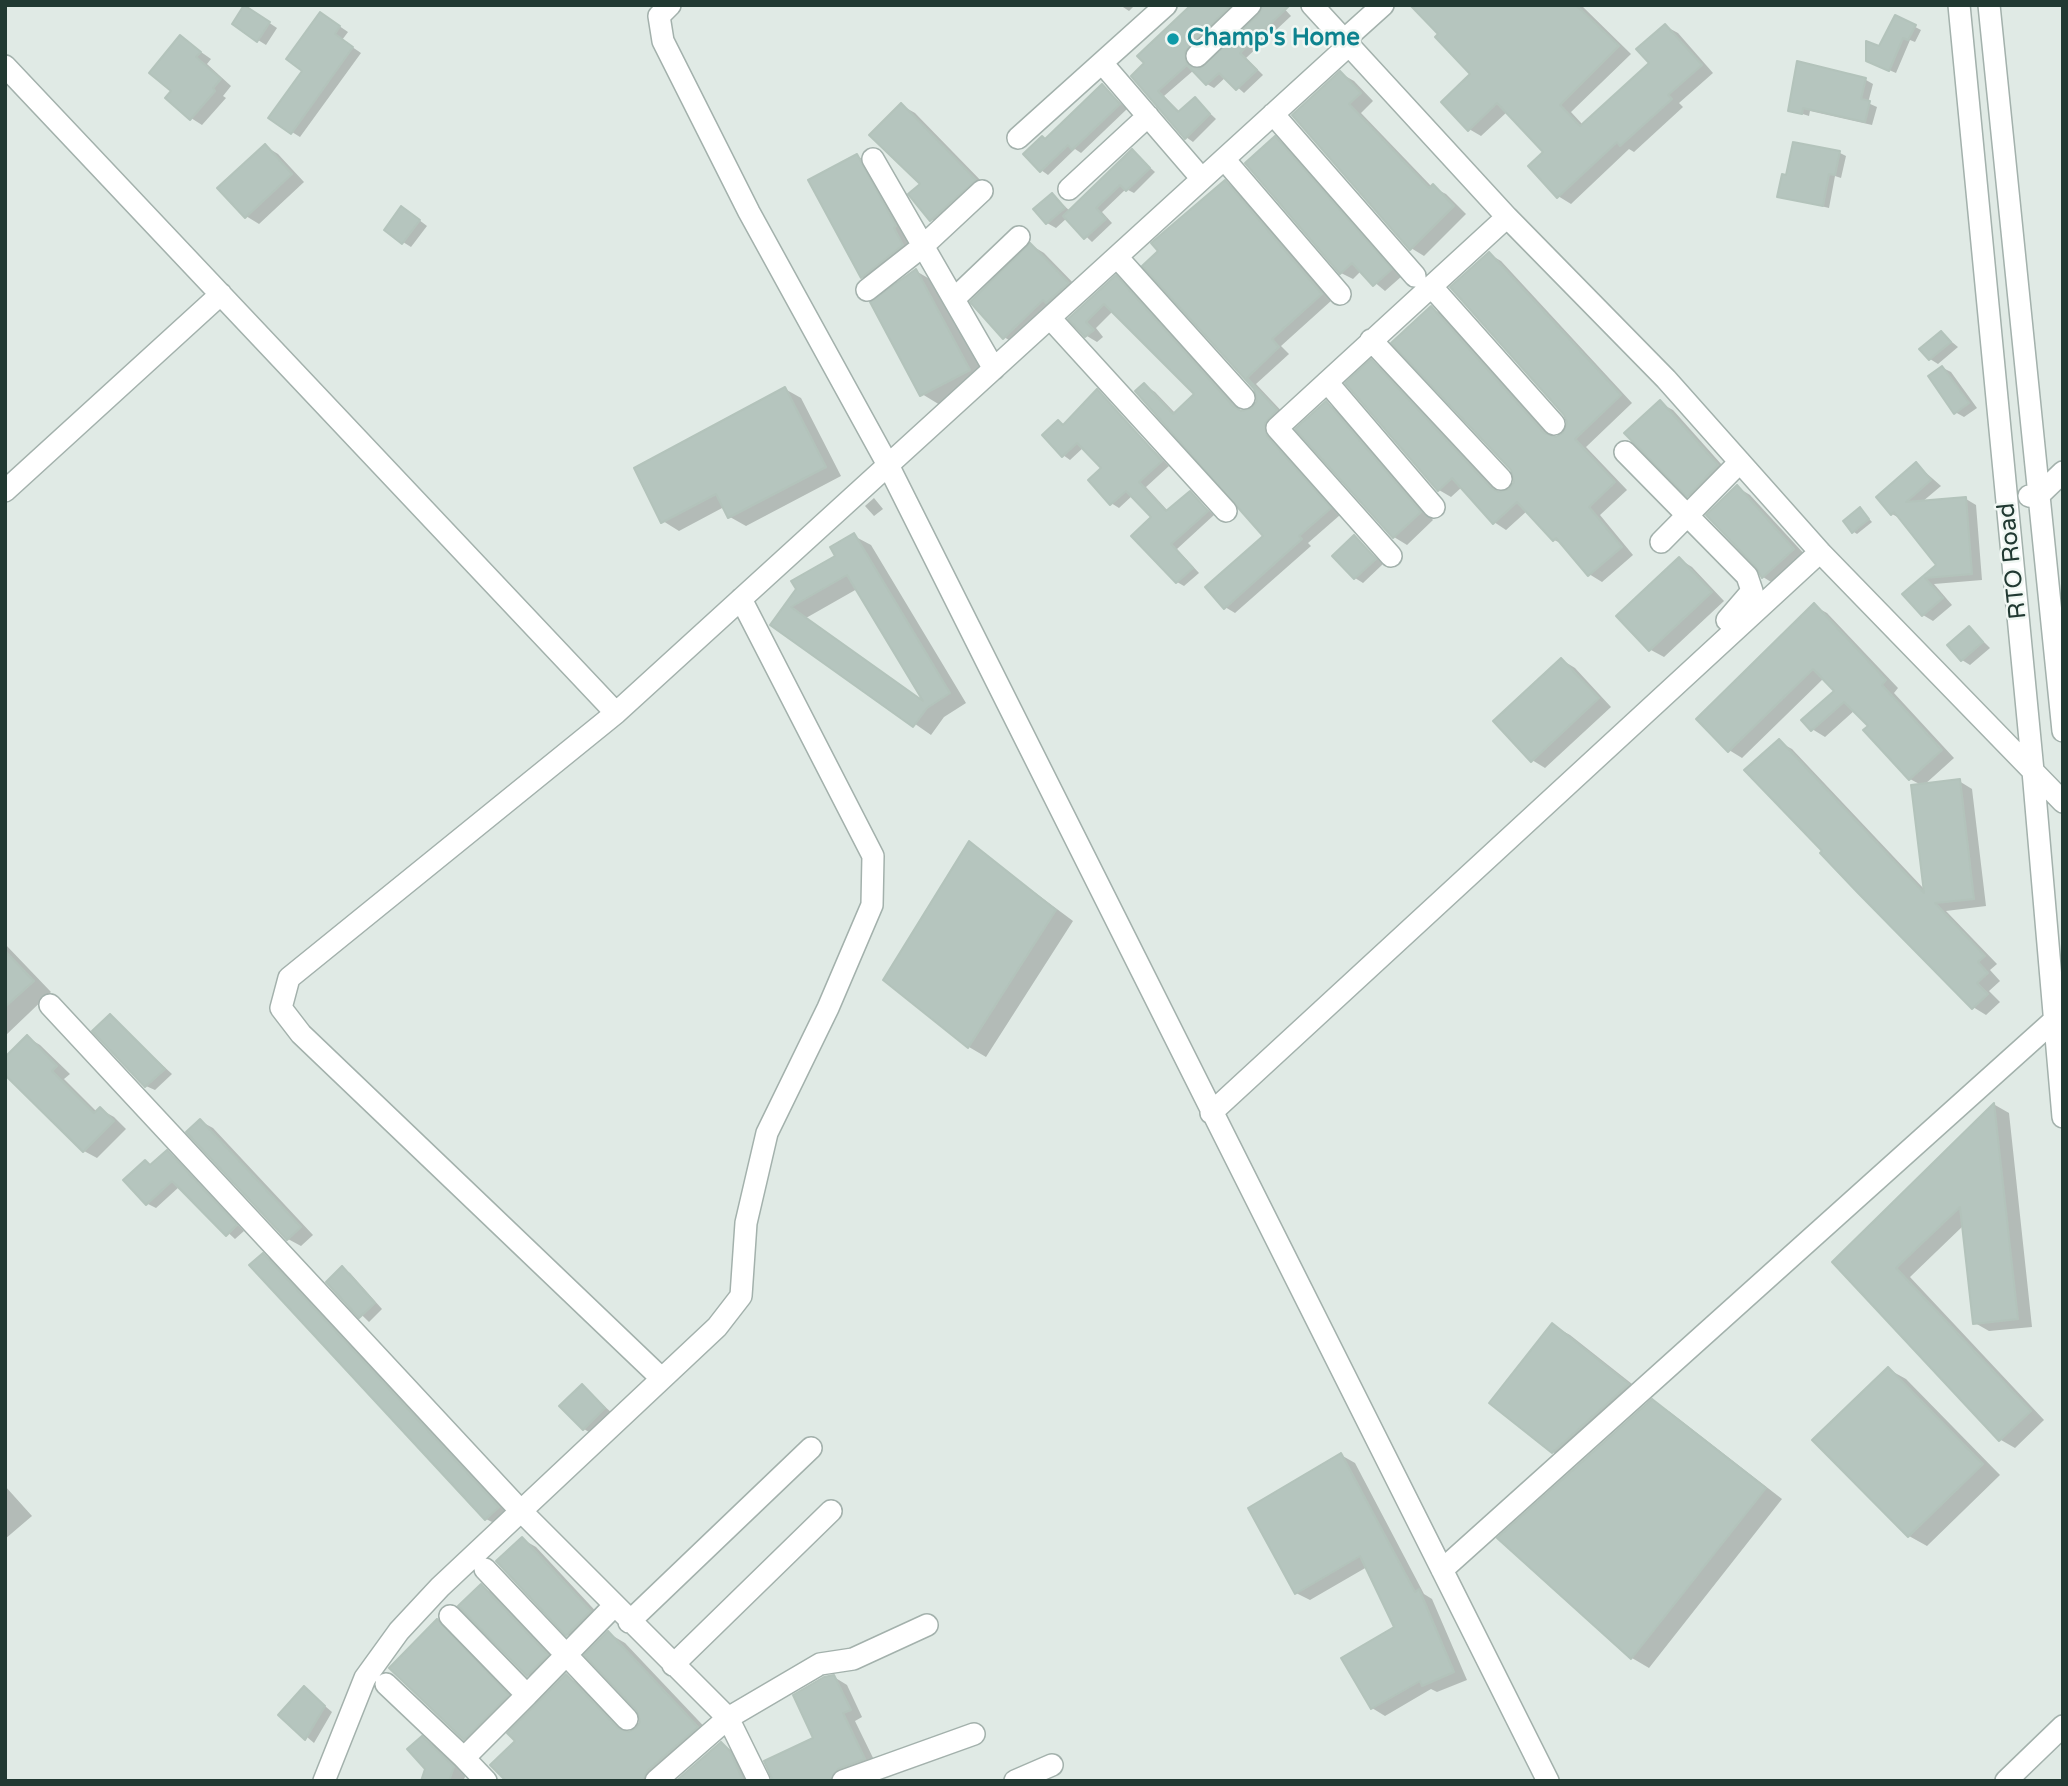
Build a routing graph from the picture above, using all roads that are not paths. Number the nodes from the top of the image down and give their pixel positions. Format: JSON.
{"nodes":[{"id":1,"x":670,"y":5,"type":"edge"},
{"id":2,"x":1166,"y":5,"type":"edge"},
{"id":3,"x":1250,"y":5,"type":"edge"},
{"id":4,"x":1312,"y":5,"type":"edge"},
{"id":5,"x":1383,"y":5,"type":"edge"},
{"id":6,"x":1959,"y":5,"type":"edge"},
{"id":7,"x":1989,"y":5,"type":"edge"},
{"id":8,"x":1345,"y":44,"type":"junction"},
{"id":9,"x":1196,"y":55,"type":"dead end"},
{"id":10,"x":1101,"y":63,"type":"junction"},
{"id":11,"x":5,"y":66,"type":"edge"},
{"id":12,"x":1273,"y":114,"type":"junction"},
{"id":13,"x":1148,"y":116,"type":"junction"},
{"id":14,"x":1018,"y":138,"type":"dead end"},
{"id":15,"x":873,"y":159,"type":"dead end"},
{"id":16,"x":1224,"y":159,"type":"junction"},
{"id":17,"x":1202,"y":179,"type":"junction"},
{"id":18,"x":1069,"y":189,"type":"dead end"},
{"id":19,"x":982,"y":191,"type":"dead end"},
{"id":20,"x":1507,"y":216,"type":"junction"},
{"id":21,"x":1019,"y":237,"type":"dead end"},
{"id":22,"x":923,"y":246,"type":"junction"},
{"id":23,"x":1117,"y":257,"type":"junction"},
{"id":24,"x":1423,"y":281,"type":"junction"},
{"id":25,"x":867,"y":290,"type":"dead end"},
{"id":26,"x":221,"y":294,"type":"junction"},
{"id":27,"x":1340,"y":294,"type":"dead end"},
{"id":28,"x":954,"y":299,"type":"junction"},
{"id":29,"x":1050,"y":318,"type":"junction"},
{"id":30,"x":1371,"y":340,"type":"junction"},
{"id":31,"x":994,"y":369,"type":"junction"},
{"id":32,"x":1327,"y":382,"type":"junction"},
{"id":33,"x":1244,"y":398,"type":"dead end"},
{"id":34,"x":1555,"y":424,"type":"dead end"},
{"id":35,"x":1625,"y":452,"type":"dead end"},
{"id":36,"x":1740,"y":462,"type":"junction"},
{"id":37,"x":888,"y":466,"type":"junction"},
{"id":38,"x":2063,"y":472,"type":"edge"},
{"id":39,"x":1501,"y":479,"type":"dead end"},
{"id":40,"x":5,"y":491,"type":"edge"},
{"id":41,"x":2006,"y":495,"type":"junction"},
{"id":42,"x":2037,"y":497,"type":"junction"},
{"id":43,"x":1434,"y":508,"type":"dead end"},
{"id":44,"x":1226,"y":511,"type":"dead end"},
{"id":45,"x":1686,"y":517,"type":"junction"},
{"id":46,"x":1661,"y":542,"type":"dead end"},
{"id":47,"x":1821,"y":552,"type":"junction"},
{"id":48,"x":1391,"y":556,"type":"dead end"},
{"id":49,"x":741,"y":600,"type":"junction"},
{"id":50,"x":1698,"y":648,"type":"dead end"},
{"id":51,"x":616,"y":713,"type":"junction"},
{"id":52,"x":2063,"y":731,"type":"edge"},
{"id":53,"x":2033,"y":771,"type":"junction"},
{"id":54,"x":2063,"y":802,"type":"edge"},
{"id":55,"x":2055,"y":954,"type":"edge"},
{"id":56,"x":50,"y":1005,"type":"dead end"},
{"id":57,"x":2058,"y":1017,"type":"edge"},
{"id":58,"x":1211,"y":1113,"type":"junction"},
{"id":59,"x":2063,"y":1117,"type":"edge"},
{"id":60,"x":660,"y":1377,"type":"junction"},
{"id":61,"x":811,"y":1448,"type":"dead end"},
{"id":62,"x":520,"y":1510,"type":"junction"},
{"id":63,"x":831,"y":1511,"type":"dead end"},
{"id":64,"x":485,"y":1569,"type":"dead end"},
{"id":65,"x":1441,"y":1570,"type":"junction"},
{"id":66,"x":613,"y":1606,"type":"junction"},
{"id":67,"x":450,"y":1616,"type":"dead end"},
{"id":68,"x":629,"y":1622,"type":"junction"},
{"id":69,"x":927,"y":1625,"type":"dead end"},
{"id":70,"x":566,"y":1655,"type":"junction"},
{"id":71,"x":673,"y":1665,"type":"junction"},
{"id":72,"x":386,"y":1684,"type":"dead end"},
{"id":73,"x":527,"y":1695,"type":"junction"},
{"id":74,"x":627,"y":1718,"type":"dead end"},
{"id":75,"x":728,"y":1718,"type":"junction"},
{"id":76,"x":2063,"y":1726,"type":"edge"},
{"id":77,"x":974,"y":1734,"type":"dead end"},
{"id":78,"x":464,"y":1758,"type":"junction"},
{"id":79,"x":1052,"y":1765,"type":"dead end"},
{"id":80,"x":756,"y":1779,"type":"edge"},
{"id":81,"x":324,"y":1781,"type":"edge"},
{"id":82,"x":486,"y":1781,"type":"edge"},
{"id":83,"x":656,"y":1781,"type":"edge"},
{"id":84,"x":844,"y":1781,"type":"edge"},
{"id":85,"x":1015,"y":1781,"type":"edge"},
{"id":86,"x":1548,"y":1781,"type":"edge"},
{"id":87,"x":2006,"y":1781,"type":"edge"}],
"edges":[{"from":1,"to":37,"type":"street"},
{"from":2,"to":10,"type":"street"},
{"from":3,"to":9,"type":"street"},
{"from":4,"to":8,"type":"street"},
{"from":5,"to":8,"type":"street"},
{"from":6,"to":41,"type":"street","name":"RTO Road"},
{"from":7,"to":42,"type":"street","name":"RTO Road"},
{"from":8,"to":12,"type":"street"},
{"from":8,"to":20,"type":"street"},
{"from":10,"to":13,"type":"street"},
{"from":10,"to":14,"type":"street"},
{"from":11,"to":26,"type":"street"},
{"from":12,"to":16,"type":"street"},
{"from":12,"to":24,"type":"street"},
{"from":13,"to":17,"type":"street"},
{"from":13,"to":18,"type":"street"},
{"from":15,"to":22,"type":"street"},
{"from":16,"to":17,"type":"street"},
{"from":16,"to":27,"type":"street"},
{"from":17,"to":23,"type":"street"},
{"from":19,"to":22,"type":"street"},
{"from":20,"to":24,"type":"street"},
{"from":20,"to":36,"type":"street"},
{"from":21,"to":28,"type":"street"},
{"from":22,"to":25,"type":"street"},
{"from":22,"to":28,"type":"street"},
{"from":23,"to":29,"type":"street"},
{"from":23,"to":33,"type":"street"},
{"from":24,"to":30,"type":"street"},
{"from":24,"to":34,"type":"street"},
{"from":26,"to":40,"type":"street"},
{"from":26,"to":51,"type":"street"},
{"from":28,"to":31,"type":"street"},
{"from":29,"to":31,"type":"street"},
{"from":29,"to":44,"type":"street"},
{"from":30,"to":32,"type":"street"},
{"from":30,"to":39,"type":"street"},
{"from":31,"to":37,"type":"street"},
{"from":32,"to":43,"type":"street"},
{"from":32,"to":48,"type":"street"},
{"from":35,"to":45,"type":"street"},
{"from":36,"to":45,"type":"street"},
{"from":36,"to":47,"type":"street"},
{"from":37,"to":49,"type":"street"},
{"from":37,"to":58,"type":"street"},
{"from":38,"to":42,"type":"street"},
{"from":41,"to":42,"type":"street"},
{"from":41,"to":53,"type":"street","name":"RTO Road"},
{"from":42,"to":52,"type":"street","name":"RTO Road"},
{"from":45,"to":46,"type":"street"},
{"from":45,"to":50,"type":"street"},
{"from":47,"to":53,"type":"street"},
{"from":47,"to":58,"type":"street"},
{"from":49,"to":51,"type":"street"},
{"from":49,"to":60,"type":"street"},
{"from":51,"to":60,"type":"street"},
{"from":53,"to":54,"type":"street"},
{"from":53,"to":55,"type":"street","name":"RTO Road"},
{"from":55,"to":57,"type":"street","name":"RTO Road"},
{"from":56,"to":62,"type":"street"},
{"from":57,"to":59,"type":"street","name":"RTO Road"},
{"from":57,"to":65,"type":"street"},
{"from":58,"to":65,"type":"street"},
{"from":60,"to":62,"type":"street"},
{"from":61,"to":68,"type":"street"},
{"from":62,"to":66,"type":"street"},
{"from":62,"to":81,"type":"street"},
{"from":63,"to":71,"type":"street"},
{"from":64,"to":70,"type":"street"},
{"from":65,"to":86,"type":"street"},
{"from":66,"to":68,"type":"street"},
{"from":66,"to":70,"type":"street"},
{"from":67,"to":73,"type":"street"},
{"from":68,"to":71,"type":"street"},
{"from":69,"to":75,"type":"street"},
{"from":70,"to":73,"type":"street"},
{"from":70,"to":74,"type":"street"},
{"from":71,"to":75,"type":"street"},
{"from":72,"to":78,"type":"street"},
{"from":73,"to":78,"type":"street"},
{"from":75,"to":80,"type":"street"},
{"from":75,"to":83,"type":"street"},
{"from":76,"to":87,"type":"street"},
{"from":77,"to":84,"type":"street"},
{"from":78,"to":82,"type":"street"},
{"from":79,"to":85,"type":"street"}]}
